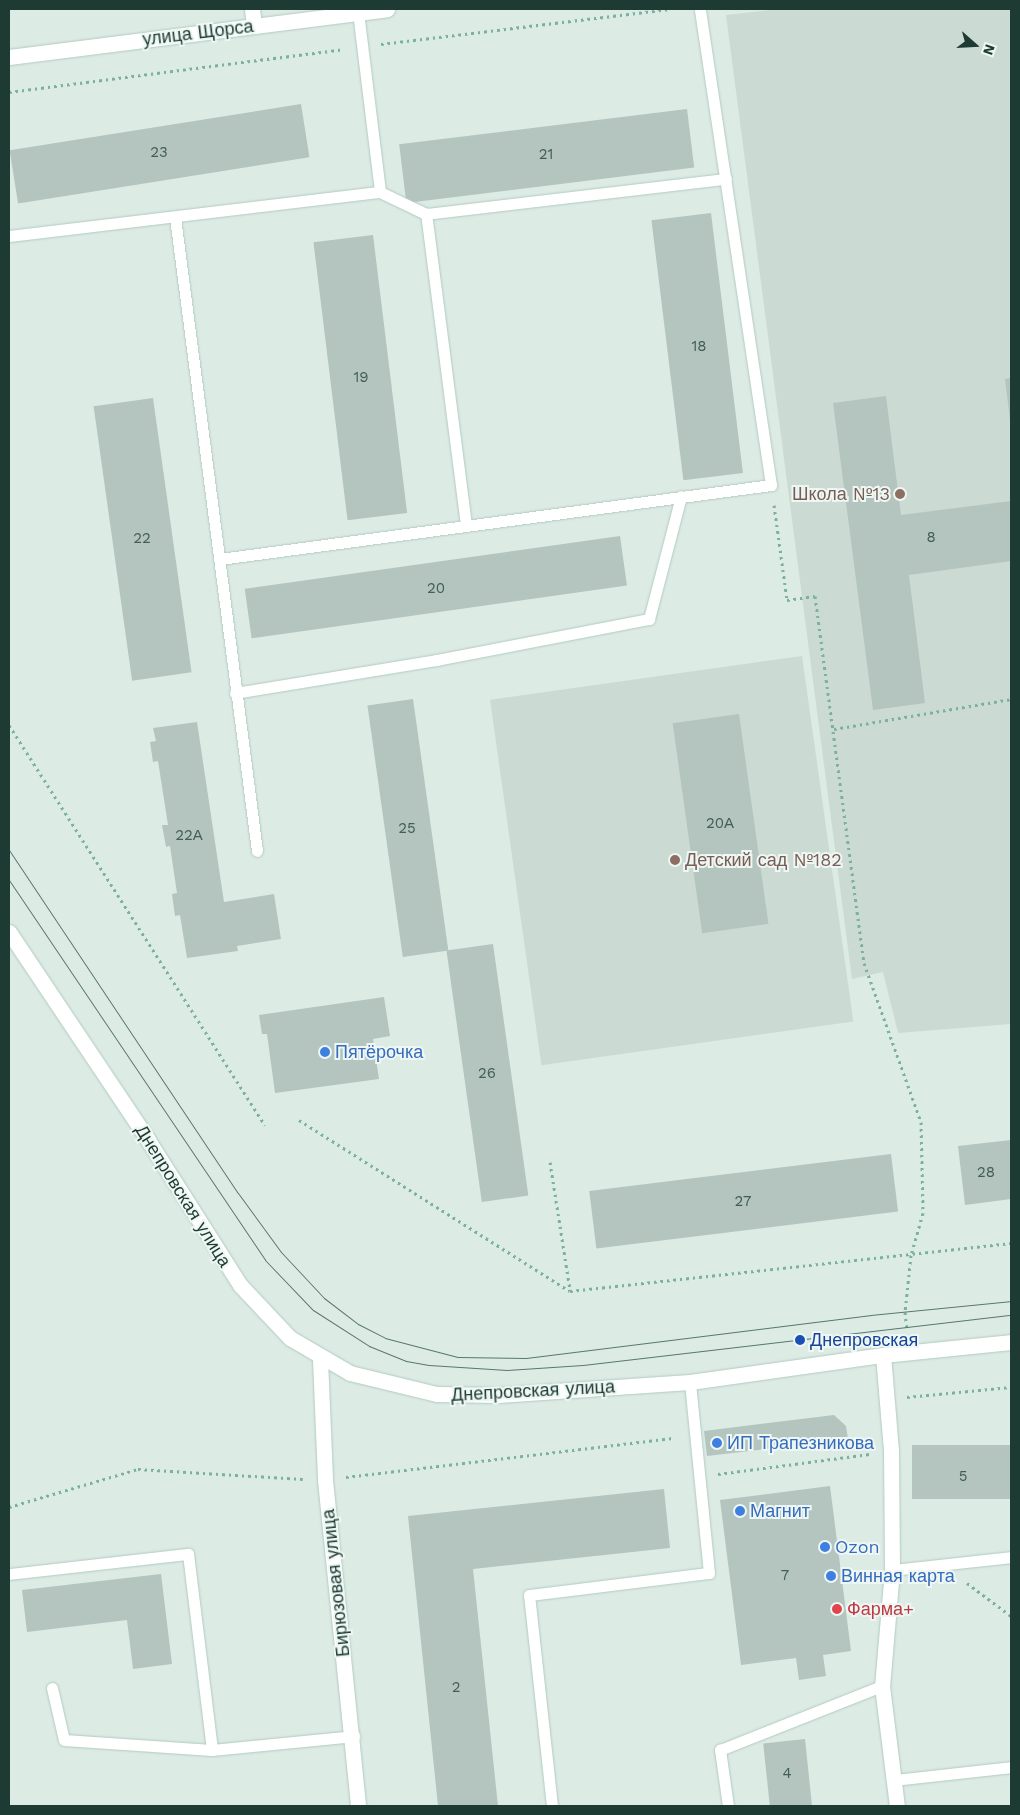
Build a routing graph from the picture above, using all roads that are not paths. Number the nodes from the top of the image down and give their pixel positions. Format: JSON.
{"nodes":[{"id":1,"x":252,"y":9,"type":"edge"},
{"id":2,"x":387,"y":9,"type":"edge"},
{"id":3,"x":700,"y":9,"type":"edge"},
{"id":4,"x":358,"y":12,"type":"junction"},
{"id":5,"x":254,"y":26,"type":"junction"},
{"id":6,"x":9,"y":57,"type":"edge"},
{"id":7,"x":726,"y":178,"type":"junction"},
{"id":8,"x":380,"y":192,"type":"junction"},
{"id":9,"x":426,"y":214,"type":"junction"},
{"id":10,"x":175,"y":217,"type":"junction"},
{"id":11,"x":9,"y":236,"type":"edge"},
{"id":12,"x":682,"y":496,"type":"junction"},
{"id":13,"x":466,"y":525,"type":"junction"},
{"id":14,"x":220,"y":559,"type":"junction"},
{"id":15,"x":235,"y":693,"type":"junction"},
{"id":16,"x":257,"y":851,"type":"dead end"},
{"id":17,"x":9,"y":932,"type":"edge"},
{"id":18,"x":1011,"y":1342,"type":"edge"},
{"id":19,"x":883,"y":1355,"type":"junction"},
{"id":20,"x":320,"y":1359,"type":"junction"},
{"id":21,"x":690,"y":1382,"type":"junction"},
{"id":22,"x":1011,"y":1557,"type":"edge"},
{"id":23,"x":892,"y":1570,"type":"junction"},
{"id":24,"x":9,"y":1574,"type":"edge"},
{"id":25,"x":882,"y":1686,"type":"junction"},
{"id":26,"x":52,"y":1688,"type":"dead end"},
{"id":27,"x":354,"y":1736,"type":"junction"},
{"id":28,"x":212,"y":1750,"type":"junction"},
{"id":29,"x":1011,"y":1767,"type":"edge"},
{"id":30,"x":894,"y":1780,"type":"junction"},
{"id":31,"x":358,"y":1806,"type":"edge"},
{"id":32,"x":552,"y":1806,"type":"edge"},
{"id":33,"x":728,"y":1806,"type":"edge"},
{"id":34,"x":897,"y":1806,"type":"edge"}],
"edges":[{"from":1,"to":5,"type":"street"},
{"from":2,"to":4,"type":"street","name":"улица Щорса"},
{"from":3,"to":7,"type":"lane"},
{"from":4,"to":5,"type":"street","name":"улица Щорса"},
{"from":4,"to":8,"type":"lane"},
{"from":5,"to":6,"type":"street","name":"улица Щорса"},
{"from":7,"to":9,"type":"lane"},
{"from":7,"to":12,"type":"lane"},
{"from":8,"to":9,"type":"lane"},
{"from":8,"to":10,"type":"lane"},
{"from":9,"to":13,"type":"lane"},
{"from":10,"to":11,"type":"lane"},
{"from":10,"to":14,"type":"lane"},
{"from":12,"to":13,"type":"lane"},
{"from":12,"to":15,"type":"lane"},
{"from":13,"to":14,"type":"lane"},
{"from":14,"to":15,"type":"lane"},
{"from":15,"to":16,"type":"lane"},
{"from":17,"to":20,"type":"street","name":"Днепровская улица"},
{"from":18,"to":19,"type":"street","name":"Днепровская улица"},
{"from":19,"to":21,"type":"street","name":"Днепровская улица"},
{"from":19,"to":23,"type":"street"},
{"from":20,"to":21,"type":"street","name":"Днепровская улица"},
{"from":20,"to":27,"type":"street","name":"Бирюзовая улица"},
{"from":21,"to":32,"type":"lane"},
{"from":22,"to":23,"type":"lane"},
{"from":23,"to":25,"type":"street"},
{"from":24,"to":28,"type":"lane"},
{"from":25,"to":30,"type":"street"},
{"from":25,"to":33,"type":"lane"},
{"from":26,"to":28,"type":"lane"},
{"from":27,"to":28,"type":"lane"},
{"from":27,"to":31,"type":"street","name":"Бирюзовая улица"},
{"from":29,"to":30,"type":"lane"},
{"from":30,"to":34,"type":"street"}]}
